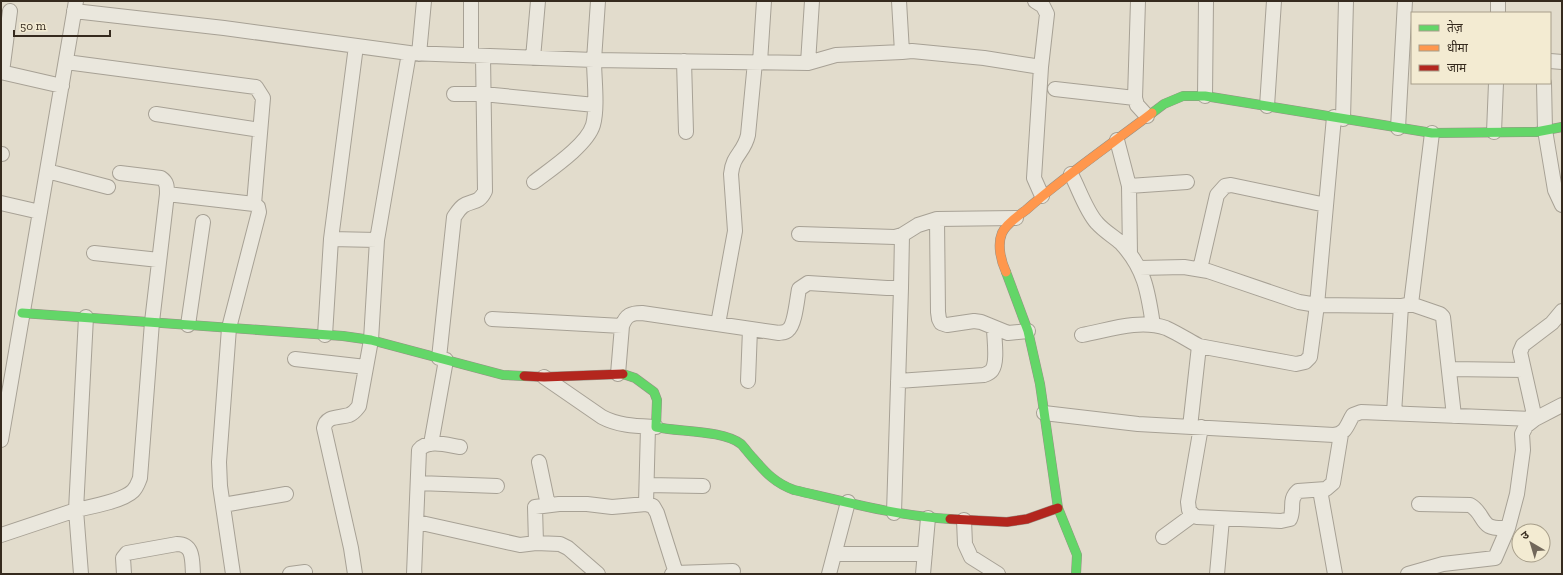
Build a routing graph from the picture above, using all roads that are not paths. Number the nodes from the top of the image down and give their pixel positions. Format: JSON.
{"nodes":[{"id":1,"x":424,"y":1,"type":"edge"},
{"id":2,"x":471,"y":1,"type":"edge"},
{"id":3,"x":538,"y":1,"type":"edge"},
{"id":4,"x":598,"y":1,"type":"edge"},
{"id":5,"x":764,"y":1,"type":"edge"},
{"id":6,"x":812,"y":1,"type":"edge"},
{"id":7,"x":899,"y":1,"type":"edge"},
{"id":8,"x":1035,"y":1,"type":"edge"},
{"id":9,"x":1138,"y":1,"type":"edge"},
{"id":10,"x":1206,"y":1,"type":"edge"},
{"id":11,"x":1274,"y":1,"type":"edge"},
{"id":12,"x":1346,"y":1,"type":"edge"},
{"id":13,"x":1405,"y":1,"type":"edge"},
{"id":14,"x":1498,"y":1,"type":"edge"},
{"id":15,"x":75,"y":6,"type":"edge"},
{"id":16,"x":7,"y":7,"type":"edge"},
{"id":17,"x":1498,"y":12,"type":"edge"},
{"id":18,"x":356,"y":46,"type":"junction"},
{"id":19,"x":902,"y":52,"type":"junction"},
{"id":20,"x":414,"y":53,"type":"junction"},
{"id":21,"x":477,"y":56,"type":"junction"},
{"id":22,"x":534,"y":58,"type":"junction"},
{"id":23,"x":594,"y":60,"type":"junction"},
{"id":24,"x":684,"y":61,"type":"junction"},
{"id":25,"x":1551,"y":61,"type":"edge"},
{"id":26,"x":66,"y":62,"type":"junction"},
{"id":27,"x":758,"y":62,"type":"junction"},
{"id":28,"x":1562,"y":62,"type":"edge"},
{"id":29,"x":808,"y":63,"type":"junction"},
{"id":30,"x":1041,"y":67,"type":"junction"},
{"id":31,"x":1,"y":72,"type":"edge"},
{"id":32,"x":1496,"y":84,"type":"edge"},
{"id":33,"x":1544,"y":84,"type":"edge"},
{"id":34,"x":62,"y":86,"type":"junction"},
{"id":35,"x":1055,"y":89,"type":"dead end"},
{"id":36,"x":454,"y":94,"type":"dead end"},
{"id":37,"x":483,"y":94,"type":"junction"},
{"id":38,"x":1205,"y":96,"type":"junction"},
{"id":39,"x":1135,"y":98,"type":"junction"},
{"id":40,"x":595,"y":105,"type":"junction"},
{"id":41,"x":1267,"y":106,"type":"junction"},
{"id":42,"x":156,"y":114,"type":"dead end"},
{"id":43,"x":1147,"y":116,"type":"junction"},
{"id":44,"x":1338,"y":118,"type":"junction"},
{"id":45,"x":1562,"y":127,"type":"edge"},
{"id":46,"x":1398,"y":128,"type":"junction"},
{"id":47,"x":260,"y":130,"type":"junction"},
{"id":48,"x":1545,"y":130,"type":"junction"},
{"id":49,"x":686,"y":132,"type":"dead end"},
{"id":50,"x":1494,"y":132,"type":"junction"},
{"id":51,"x":1432,"y":133,"type":"junction"},
{"id":52,"x":1116,"y":140,"type":"junction"},
{"id":53,"x":48,"y":172,"type":"junction"},
{"id":54,"x":120,"y":172,"type":"dead end"},
{"id":55,"x":1071,"y":174,"type":"junction"},
{"id":56,"x":534,"y":182,"type":"dead end"},
{"id":57,"x":1187,"y":182,"type":"dead end"},
{"id":58,"x":1129,"y":186,"type":"junction"},
{"id":59,"x":108,"y":187,"type":"dead end"},
{"id":60,"x":167,"y":194,"type":"junction"},
{"id":61,"x":1042,"y":196,"type":"junction"},
{"id":62,"x":1,"y":203,"type":"edge"},
{"id":63,"x":254,"y":204,"type":"junction"},
{"id":64,"x":1326,"y":205,"type":"junction"},
{"id":65,"x":1562,"y":205,"type":"edge"},
{"id":66,"x":40,"y":212,"type":"junction"},
{"id":67,"x":1016,"y":218,"type":"junction"},
{"id":68,"x":937,"y":219,"type":"junction"},
{"id":69,"x":203,"y":222,"type":"dead end"},
{"id":70,"x":799,"y":234,"type":"dead end"},
{"id":71,"x":902,"y":235,"type":"junction"},
{"id":72,"x":331,"y":239,"type":"junction"},
{"id":73,"x":377,"y":240,"type":"junction"},
{"id":74,"x":94,"y":254,"type":"dead end"},
{"id":75,"x":1130,"y":254,"type":"junction"},
{"id":76,"x":159,"y":260,"type":"junction"},
{"id":77,"x":1138,"y":268,"type":"junction"},
{"id":78,"x":1200,"y":269,"type":"junction"},
{"id":79,"x":902,"y":288,"type":"junction"},
{"id":80,"x":1317,"y":305,"type":"junction"},
{"id":81,"x":1406,"y":305,"type":"junction"},
{"id":82,"x":1562,"y":311,"type":"edge"},
{"id":83,"x":22,"y":313,"type":"junction"},
{"id":84,"x":86,"y":317,"type":"junction"},
{"id":85,"x":492,"y":318,"type":"dead end"},
{"id":86,"x":152,"y":322,"type":"junction"},
{"id":87,"x":718,"y":324,"type":"junction"},
{"id":88,"x":188,"y":325,"type":"junction"},
{"id":89,"x":1153,"y":325,"type":"junction"},
{"id":90,"x":622,"y":326,"type":"junction"},
{"id":91,"x":229,"y":328,"type":"junction"},
{"id":92,"x":750,"y":328,"type":"junction"},
{"id":93,"x":994,"y":328,"type":"junction"},
{"id":94,"x":1028,"y":331,"type":"junction"},
{"id":95,"x":325,"y":335,"type":"junction"},
{"id":96,"x":1082,"y":335,"type":"dead end"},
{"id":97,"x":371,"y":340,"type":"junction"},
{"id":98,"x":1199,"y":346,"type":"junction"},
{"id":99,"x":442,"y":359,"type":"junction"},
{"id":100,"x":295,"y":360,"type":"dead end"},
{"id":101,"x":366,"y":366,"type":"junction"},
{"id":102,"x":1449,"y":370,"type":"junction"},
{"id":103,"x":1524,"y":370,"type":"junction"},
{"id":104,"x":618,"y":374,"type":"junction"},
{"id":105,"x":544,"y":377,"type":"junction"},
{"id":106,"x":748,"y":381,"type":"dead end"},
{"id":107,"x":898,"y":381,"type":"junction"},
{"id":108,"x":1562,"y":405,"type":"edge"},
{"id":109,"x":1044,"y":413,"type":"junction"},
{"id":110,"x":1394,"y":413,"type":"junction"},
{"id":111,"x":1454,"y":416,"type":"junction"},
{"id":112,"x":1535,"y":419,"type":"junction"},
{"id":113,"x":652,"y":427,"type":"junction"},
{"id":114,"x":1196,"y":427,"type":"junction"},
{"id":115,"x":1341,"y":434,"type":"junction"},
{"id":116,"x":1,"y":440,"type":"edge"},
{"id":117,"x":431,"y":444,"type":"junction"},
{"id":118,"x":460,"y":446,"type":"dead end"},
{"id":119,"x":539,"y":462,"type":"dead end"},
{"id":120,"x":418,"y":483,"type":"junction"},
{"id":121,"x":647,"y":485,"type":"junction"},
{"id":122,"x":497,"y":486,"type":"dead end"},
{"id":123,"x":703,"y":486,"type":"dead end"},
{"id":124,"x":1320,"y":490,"type":"junction"},
{"id":125,"x":286,"y":494,"type":"dead end"},
{"id":126,"x":848,"y":502,"type":"junction"},
{"id":127,"x":646,"y":504,"type":"junction"},
{"id":128,"x":1419,"y":504,"type":"dead end"},
{"id":129,"x":223,"y":505,"type":"junction"},
{"id":130,"x":548,"y":505,"type":"junction"},
{"id":131,"x":1058,"y":508,"type":"junction"},
{"id":132,"x":76,"y":510,"type":"junction"},
{"id":133,"x":894,"y":513,"type":"junction"},
{"id":134,"x":1193,"y":515,"type":"junction"},
{"id":135,"x":928,"y":518,"type":"junction"},
{"id":136,"x":1222,"y":519,"type":"junction"},
{"id":137,"x":964,"y":520,"type":"junction"},
{"id":138,"x":417,"y":522,"type":"junction"},
{"id":139,"x":1508,"y":528,"type":"junction"},
{"id":140,"x":1,"y":535,"type":"edge"},
{"id":141,"x":1163,"y":537,"type":"dead end"},
{"id":142,"x":536,"y":543,"type":"junction"},
{"id":143,"x":835,"y":554,"type":"junction"},
{"id":144,"x":925,"y":554,"type":"junction"},
{"id":145,"x":306,"y":572,"type":"dead end"},
{"id":146,"x":733,"y":572,"type":"dead end"},
{"id":147,"x":989,"y":572,"type":"edge"},
{"id":148,"x":679,"y":573,"type":"edge"},
{"id":149,"x":81,"y":574,"type":"edge"},
{"id":150,"x":124,"y":574,"type":"edge"},
{"id":151,"x":193,"y":574,"type":"edge"},
{"id":152,"x":233,"y":574,"type":"edge"},
{"id":153,"x":290,"y":574,"type":"edge"},
{"id":154,"x":355,"y":574,"type":"edge"},
{"id":155,"x":414,"y":574,"type":"edge"},
{"id":156,"x":598,"y":574,"type":"edge"},
{"id":157,"x":829,"y":574,"type":"edge"},
{"id":158,"x":923,"y":574,"type":"edge"},
{"id":159,"x":1076,"y":574,"type":"edge"},
{"id":160,"x":1217,"y":574,"type":"edge"},
{"id":161,"x":1335,"y":574,"type":"edge"},
{"id":162,"x":1408,"y":574,"type":"edge"}],
"edges":[{"from":1,"to":20,"type":"street"},
{"from":2,"to":21,"type":"street"},
{"from":3,"to":22,"type":"street"},
{"from":4,"to":23,"type":"street"},
{"from":5,"to":27,"type":"street"},
{"from":6,"to":29,"type":"street"},
{"from":7,"to":19,"type":"street"},
{"from":8,"to":30,"type":"street"},
{"from":9,"to":39,"type":"street"},
{"from":10,"to":38,"type":"street"},
{"from":11,"to":41,"type":"street"},
{"from":12,"to":44,"type":"street"},
{"from":13,"to":46,"type":"street"},
{"from":14,"to":17,"type":"street"},
{"from":15,"to":18,"type":"street"},
{"from":15,"to":26,"type":"street"},
{"from":16,"to":31,"type":"street"},
{"from":18,"to":20,"type":"street"},
{"from":18,"to":72,"type":"street"},
{"from":19,"to":29,"type":"street"},
{"from":19,"to":30,"type":"street"},
{"from":20,"to":21,"type":"street"},
{"from":20,"to":73,"type":"street"},
{"from":21,"to":22,"type":"street"},
{"from":21,"to":37,"type":"street"},
{"from":22,"to":23,"type":"street"},
{"from":23,"to":24,"type":"street"},
{"from":23,"to":40,"type":"street"},
{"from":24,"to":27,"type":"street"},
{"from":24,"to":49,"type":"street"},
{"from":25,"to":28,"type":"street"},
{"from":26,"to":34,"type":"street"},
{"from":26,"to":47,"type":"street"},
{"from":27,"to":29,"type":"street"},
{"from":27,"to":87,"type":"street"},
{"from":30,"to":61,"type":"street"},
{"from":31,"to":34,"type":"street"},
{"from":32,"to":50,"type":"street"},
{"from":33,"to":48,"type":"street"},
{"from":34,"to":53,"type":"street"},
{"from":35,"to":39,"type":"street"},
{"from":36,"to":37,"type":"street"},
{"from":37,"to":40,"type":"street"},
{"from":37,"to":99,"type":"street"},
{"from":38,"to":41,"type":"street"},
{"from":38,"to":43,"type":"street"},
{"from":39,"to":43,"type":"street"},
{"from":40,"to":56,"type":"street"},
{"from":41,"to":44,"type":"street"},
{"from":42,"to":47,"type":"street"},
{"from":43,"to":52,"type":"street"},
{"from":44,"to":46,"type":"street"},
{"from":44,"to":64,"type":"street"},
{"from":45,"to":48,"type":"street"},
{"from":46,"to":51,"type":"street"},
{"from":47,"to":63,"type":"street"},
{"from":48,"to":50,"type":"street"},
{"from":48,"to":65,"type":"street"},
{"from":50,"to":51,"type":"street"},
{"from":51,"to":81,"type":"street"},
{"from":52,"to":55,"type":"street"},
{"from":52,"to":58,"type":"street"},
{"from":53,"to":59,"type":"street"},
{"from":53,"to":66,"type":"street"},
{"from":54,"to":60,"type":"street"},
{"from":55,"to":61,"type":"street"},
{"from":55,"to":75,"type":"street"},
{"from":57,"to":58,"type":"street"},
{"from":58,"to":75,"type":"street"},
{"from":60,"to":63,"type":"street"},
{"from":60,"to":76,"type":"street"},
{"from":61,"to":67,"type":"street"},
{"from":62,"to":66,"type":"street"},
{"from":63,"to":91,"type":"street"},
{"from":64,"to":78,"type":"street"},
{"from":64,"to":80,"type":"street"},
{"from":66,"to":83,"type":"street"},
{"from":67,"to":68,"type":"street"},
{"from":67,"to":94,"type":"street"},
{"from":68,"to":71,"type":"street"},
{"from":68,"to":93,"type":"street"},
{"from":69,"to":88,"type":"street"},
{"from":70,"to":71,"type":"street"},
{"from":71,"to":79,"type":"street"},
{"from":72,"to":73,"type":"street"},
{"from":72,"to":95,"type":"street"},
{"from":73,"to":97,"type":"street"},
{"from":74,"to":76,"type":"street"},
{"from":75,"to":77,"type":"street"},
{"from":76,"to":86,"type":"street"},
{"from":77,"to":78,"type":"street"},
{"from":77,"to":89,"type":"street"},
{"from":78,"to":80,"type":"street"},
{"from":79,"to":92,"type":"street"},
{"from":79,"to":107,"type":"street"},
{"from":80,"to":81,"type":"street"},
{"from":80,"to":98,"type":"street"},
{"from":81,"to":102,"type":"street"},
{"from":81,"to":110,"type":"street"},
{"from":82,"to":103,"type":"street"},
{"from":83,"to":84,"type":"street"},
{"from":83,"to":116,"type":"street"},
{"from":84,"to":86,"type":"street"},
{"from":84,"to":132,"type":"street"},
{"from":85,"to":90,"type":"street"},
{"from":86,"to":88,"type":"street"},
{"from":86,"to":132,"type":"street"},
{"from":87,"to":90,"type":"street"},
{"from":87,"to":92,"type":"street"},
{"from":88,"to":91,"type":"street"},
{"from":89,"to":96,"type":"street"},
{"from":89,"to":98,"type":"street"},
{"from":90,"to":104,"type":"street"},
{"from":91,"to":95,"type":"street"},
{"from":91,"to":129,"type":"street"},
{"from":92,"to":106,"type":"street"},
{"from":93,"to":94,"type":"street"},
{"from":93,"to":107,"type":"street"},
{"from":94,"to":109,"type":"street"},
{"from":95,"to":97,"type":"street"},
{"from":97,"to":99,"type":"street"},
{"from":97,"to":101,"type":"street"},
{"from":98,"to":114,"type":"street"},
{"from":99,"to":105,"type":"street"},
{"from":99,"to":117,"type":"street"},
{"from":100,"to":101,"type":"street"},
{"from":101,"to":154,"type":"street"},
{"from":102,"to":103,"type":"street"},
{"from":102,"to":111,"type":"street"},
{"from":103,"to":112,"type":"street"},
{"from":104,"to":105,"type":"street"},
{"from":104,"to":113,"type":"street"},
{"from":105,"to":113,"type":"street"},
{"from":107,"to":133,"type":"street"},
{"from":108,"to":112,"type":"street"},
{"from":109,"to":114,"type":"street"},
{"from":109,"to":131,"type":"street"},
{"from":110,"to":111,"type":"street"},
{"from":110,"to":115,"type":"street"},
{"from":111,"to":112,"type":"street"},
{"from":112,"to":139,"type":"street"},
{"from":113,"to":121,"type":"street"},
{"from":113,"to":126,"type":"street"},
{"from":114,"to":115,"type":"street"},
{"from":114,"to":134,"type":"street"},
{"from":115,"to":124,"type":"street"},
{"from":117,"to":118,"type":"street"},
{"from":117,"to":120,"type":"street"},
{"from":119,"to":130,"type":"street"},
{"from":120,"to":122,"type":"street"},
{"from":120,"to":138,"type":"street"},
{"from":121,"to":123,"type":"street"},
{"from":121,"to":127,"type":"street"},
{"from":124,"to":136,"type":"street"},
{"from":124,"to":161,"type":"street"},
{"from":125,"to":129,"type":"street"},
{"from":126,"to":133,"type":"street"},
{"from":126,"to":143,"type":"street"},
{"from":127,"to":130,"type":"street"},
{"from":127,"to":148,"type":"street"},
{"from":128,"to":139,"type":"street"},
{"from":129,"to":152,"type":"street"},
{"from":130,"to":142,"type":"street"},
{"from":131,"to":137,"type":"street"},
{"from":131,"to":159,"type":"street"},
{"from":132,"to":140,"type":"street"},
{"from":132,"to":149,"type":"street"},
{"from":133,"to":135,"type":"street"},
{"from":134,"to":136,"type":"street"},
{"from":134,"to":141,"type":"street"},
{"from":135,"to":137,"type":"street"},
{"from":135,"to":144,"type":"street"},
{"from":136,"to":160,"type":"street"},
{"from":137,"to":147,"type":"street"},
{"from":138,"to":142,"type":"street"},
{"from":138,"to":155,"type":"street"},
{"from":139,"to":162,"type":"street"},
{"from":142,"to":156,"type":"street"},
{"from":143,"to":144,"type":"street"},
{"from":143,"to":157,"type":"street"},
{"from":144,"to":158,"type":"street"},
{"from":145,"to":153,"type":"street"},
{"from":146,"to":148,"type":"street"},
{"from":150,"to":151,"type":"street"}]}
